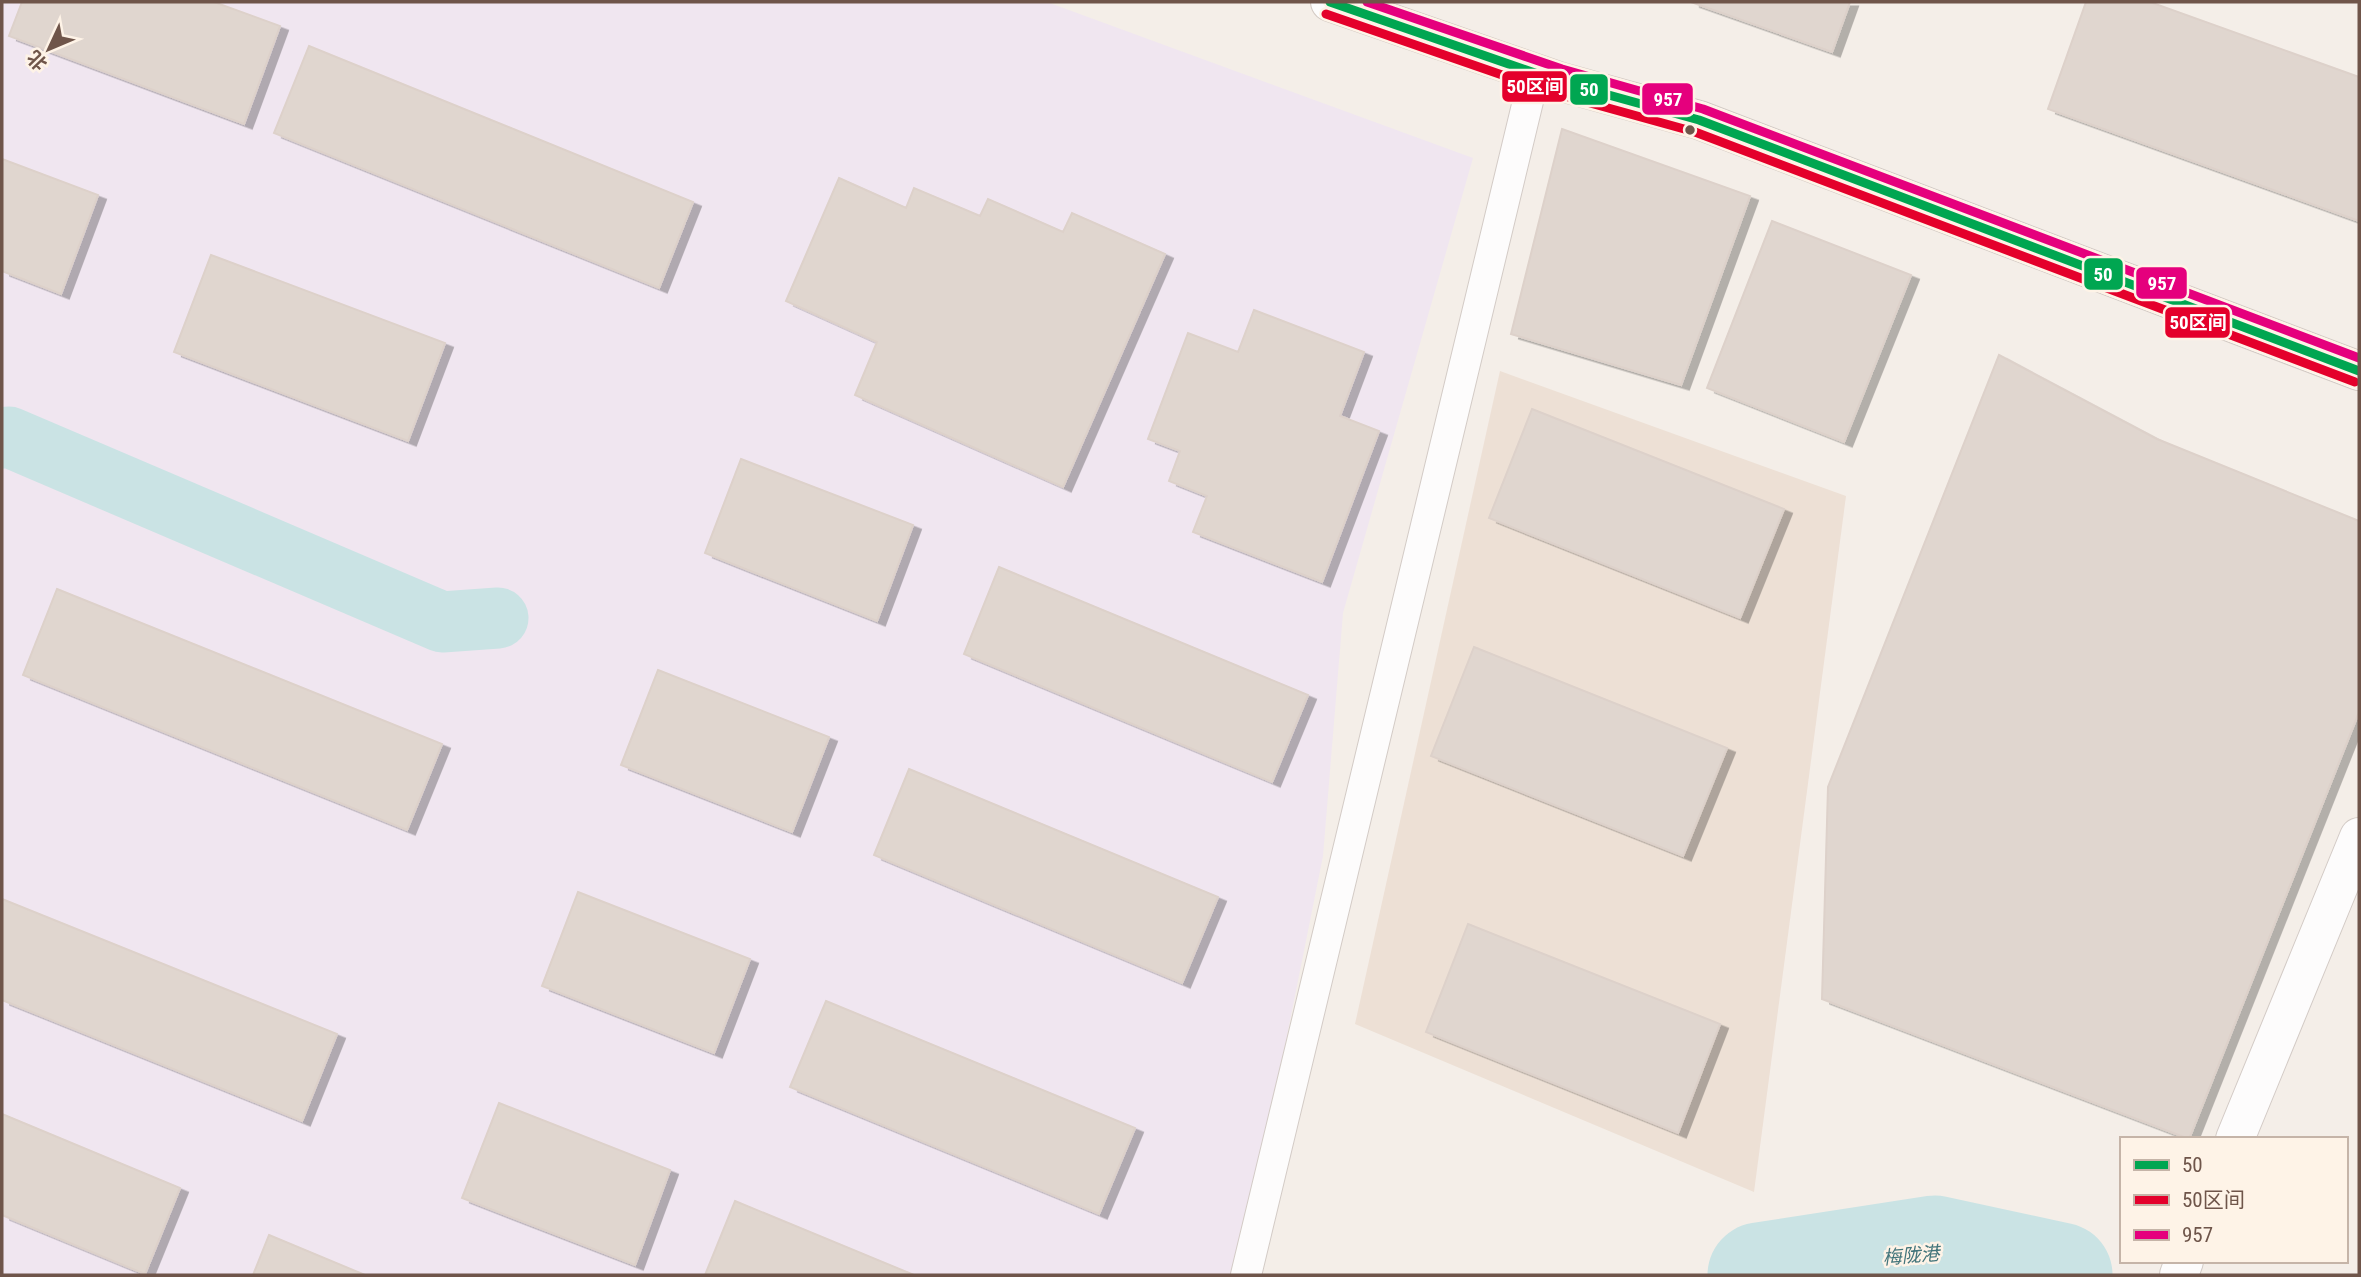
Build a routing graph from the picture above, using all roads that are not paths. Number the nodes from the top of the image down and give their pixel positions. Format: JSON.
{"nodes":[{"id":1,"x":1330,"y":2,"type":"edge"},
{"id":2,"x":1535,"y":72,"type":"junction"},
{"id":3,"x":2359,"y":371,"type":"edge"},
{"id":4,"x":2359,"y":837,"type":"edge"},
{"id":5,"x":2236,"y":1137,"type":"edge"},
{"id":6,"x":1246,"y":1275,"type":"edge"}],
"edges":[{"from":1,"to":2,"type":"street"},
{"from":2,"to":3,"type":"street"},
{"from":2,"to":6,"type":"lane"},
{"from":4,"to":5,"type":"street"}]}
